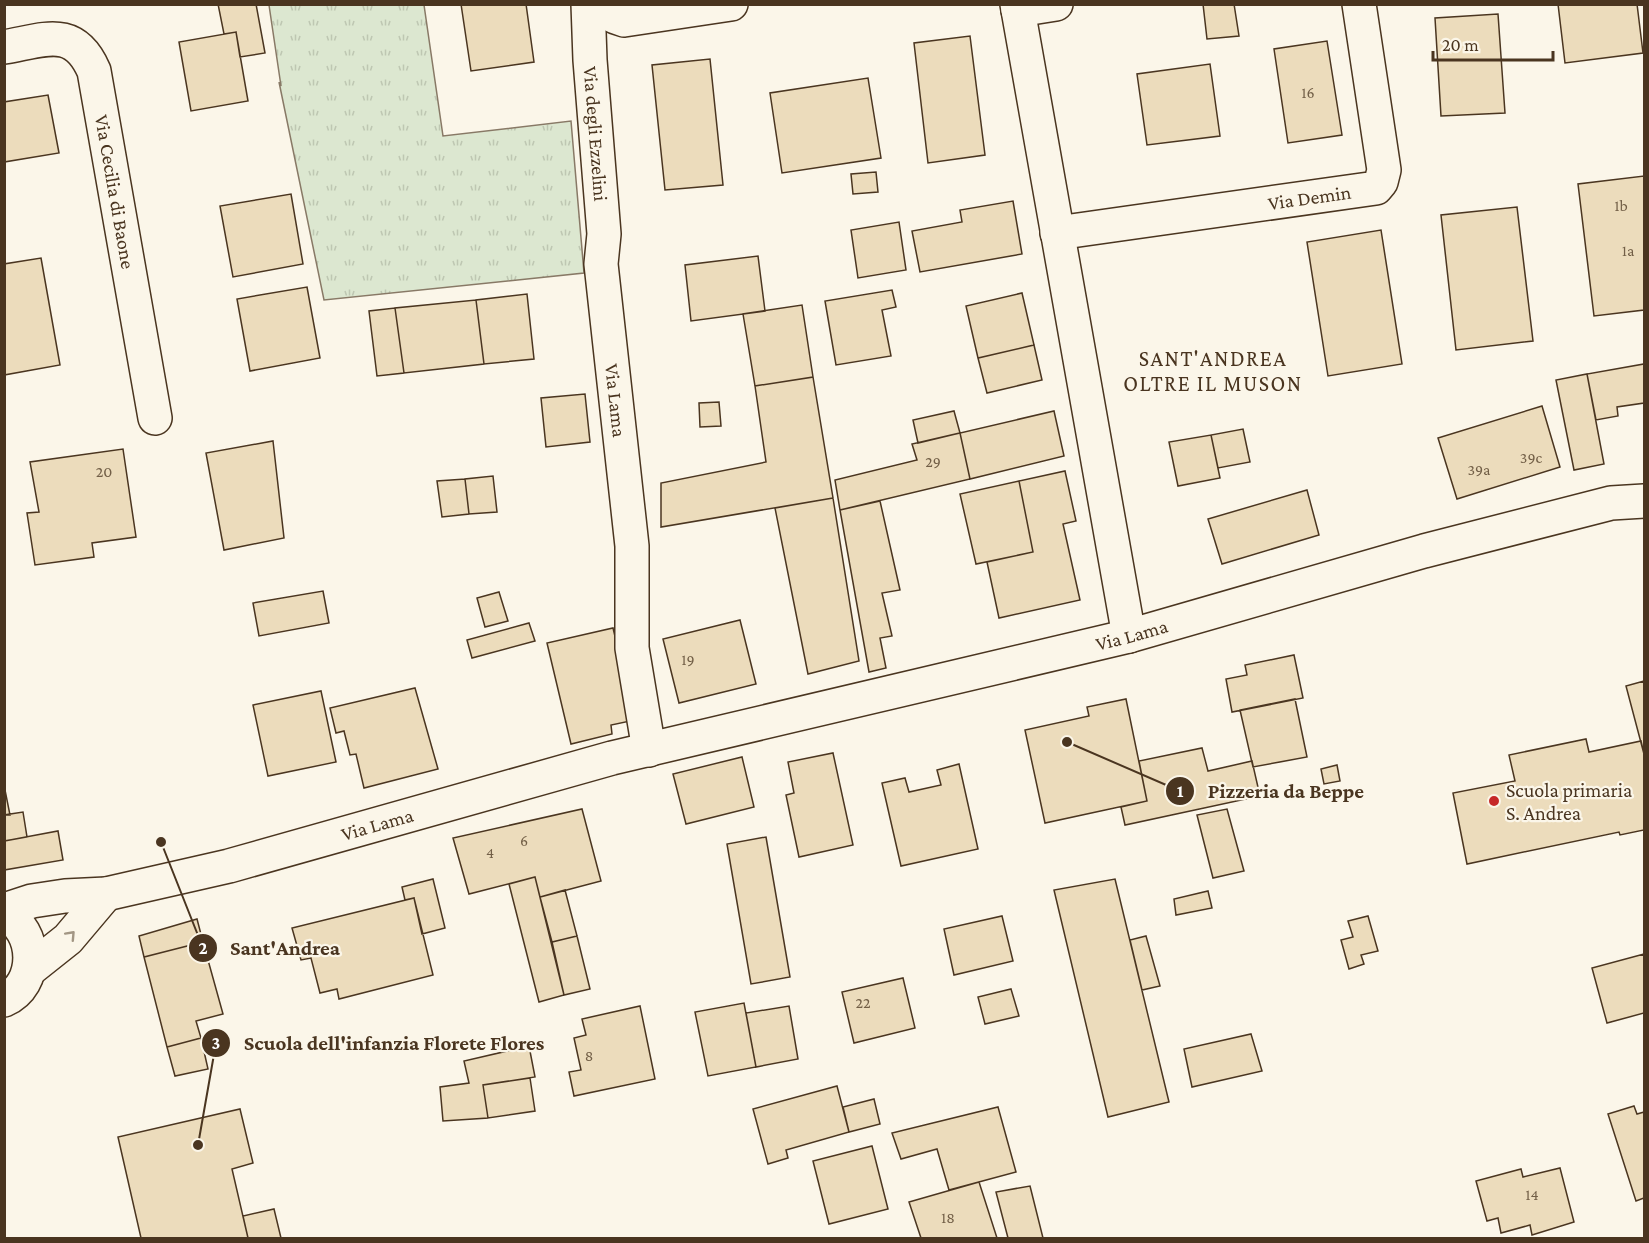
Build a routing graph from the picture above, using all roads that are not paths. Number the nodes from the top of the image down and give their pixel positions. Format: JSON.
{"nodes":[{"id":1,"x":588,"y":4,"type":"edge"},
{"id":2,"x":597,"y":4,"type":"edge"},
{"id":3,"x":730,"y":4,"type":"edge"},
{"id":4,"x":1056,"y":4,"type":"edge"},
{"id":5,"x":1359,"y":4,"type":"edge"},
{"id":6,"x":1018,"y":7,"type":"edge"},
{"id":7,"x":4,"y":47,"type":"edge"},
{"id":8,"x":1057,"y":233,"type":"junction"},
{"id":9,"x":601,"y":264,"type":"joint"},
{"id":10,"x":154,"y":418,"type":"dead end"},
{"id":11,"x":1644,"y":480,"type":"edge"},
{"id":12,"x":1644,"y":501,"type":"edge"},
{"id":13,"x":1611,"y":502,"type":"junction"},
{"id":14,"x":1129,"y":636,"type":"junction"},
{"id":15,"x":649,"y":750,"type":"junction"},
{"id":16,"x":106,"y":894,"type":"junction"},
{"id":17,"x":4,"y":912,"type":"edge"},
{"id":18,"x":29,"y":970,"type":"junction"},
{"id":19,"x":4,"y":1000,"type":"edge"}],
"edges":[{"from":1,"to":9,"type":"street","name":"Via degli Ezzelini"},
{"from":2,"to":3,"type":"street"},
{"from":4,"to":6,"type":"street"},
{"from":5,"to":8,"type":"street","name":"Via Demin"},
{"from":6,"to":8,"type":"street"},
{"from":7,"to":10,"type":"street","name":"Via Cecilia di Baone"},
{"from":8,"to":14,"type":"street"},
{"from":9,"to":15,"type":"street","name":"Via Lama"},
{"from":11,"to":13,"type":"street","name":"Via Lama"},
{"from":12,"to":13,"type":"street","name":"Via Lama"},
{"from":13,"to":14,"type":"street","name":"Via Lama"},
{"from":14,"to":15,"type":"street","name":"Via Lama"},
{"from":15,"to":16,"type":"street","name":"Via Lama"},
{"from":16,"to":17,"type":"street","name":"Via Lama"},
{"from":18,"to":16,"type":"street","one_way":true},
{"from":17,"to":18,"type":"street"},
{"from":18,"to":19,"type":"street"}]}
